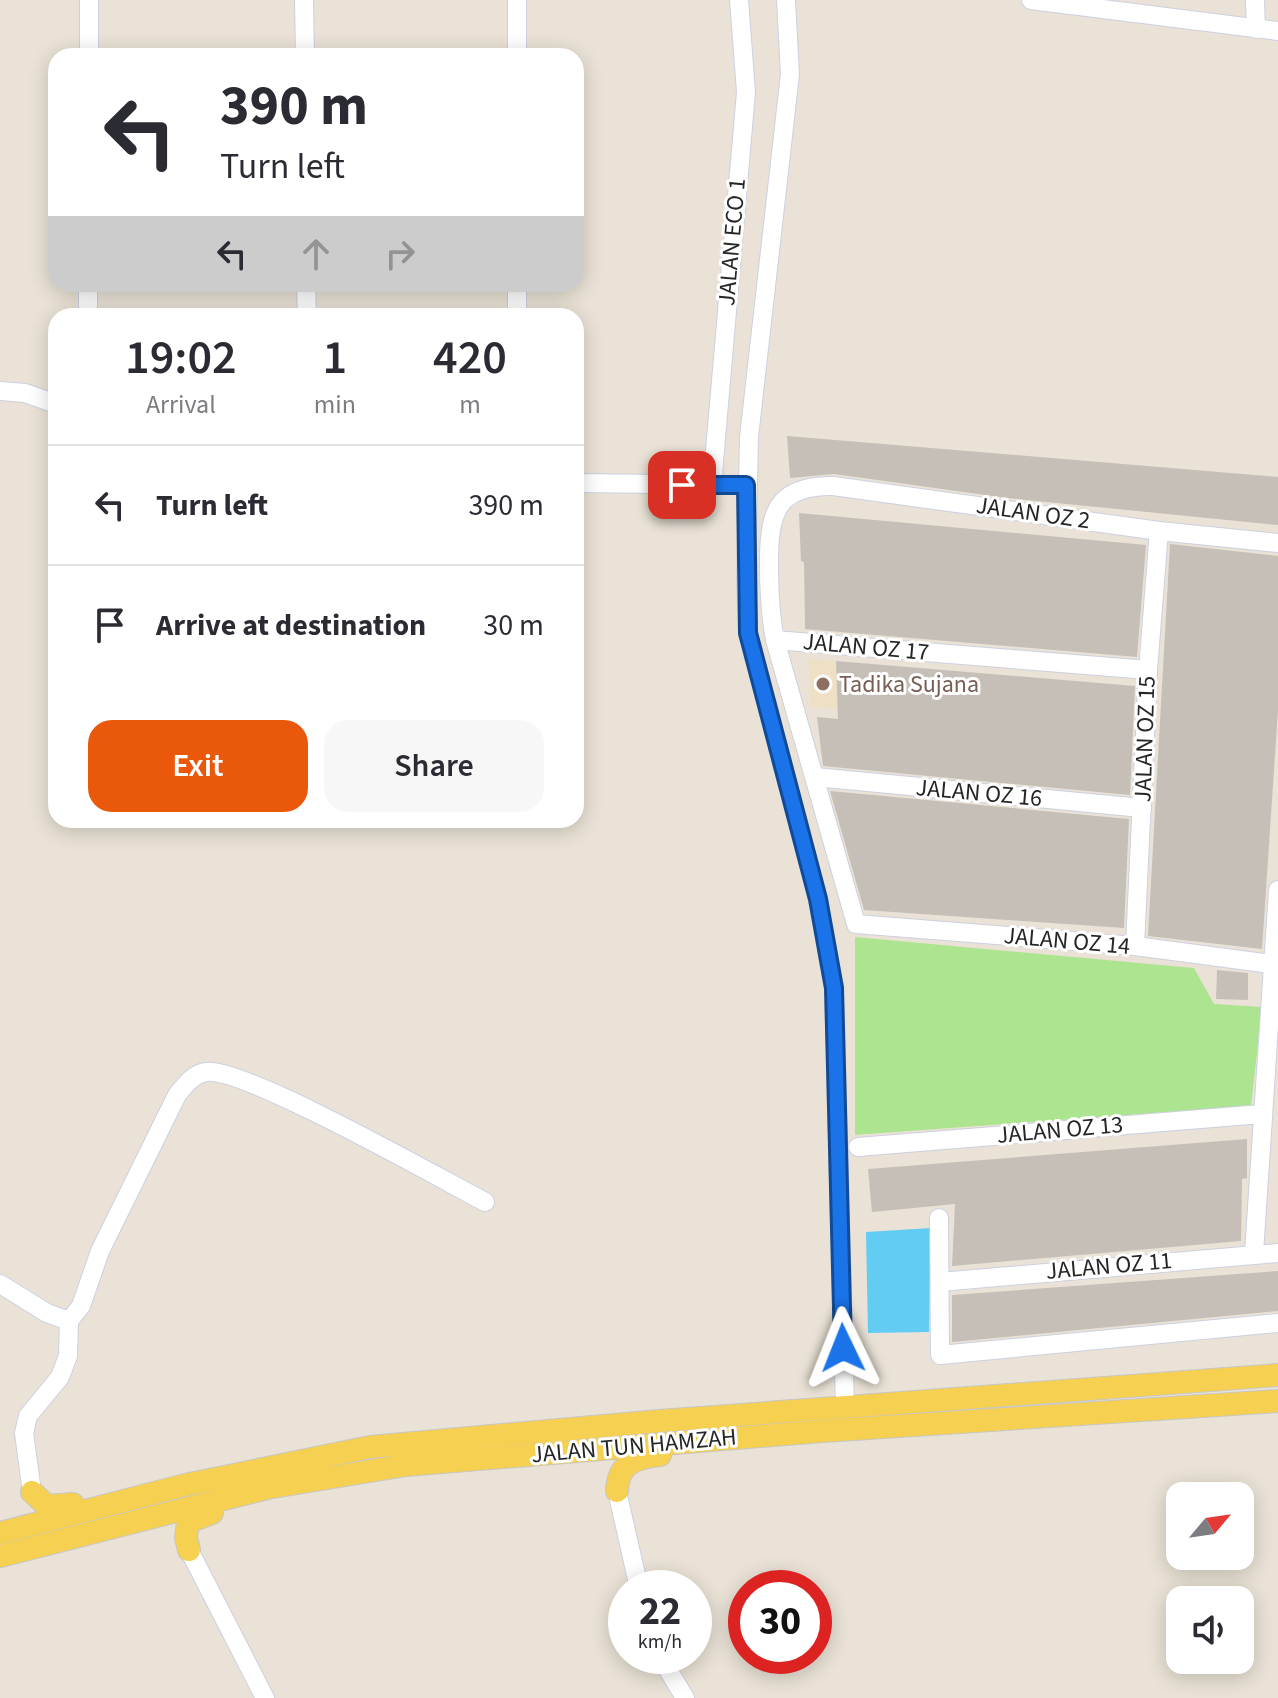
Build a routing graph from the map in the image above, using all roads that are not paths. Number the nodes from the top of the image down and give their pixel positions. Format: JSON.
{"nodes":[{"id":1,"x":89,"y":0,"type":"edge"},
{"id":2,"x":304,"y":0,"type":"edge"},
{"id":3,"x":517,"y":0,"type":"edge"},
{"id":4,"x":739,"y":0,"type":"edge"},
{"id":5,"x":786,"y":0,"type":"edge"},
{"id":6,"x":1031,"y":0,"type":"edge"},
{"id":7,"x":1255,"y":0,"type":"edge"},
{"id":8,"x":1104,"y":5,"type":"edge"},
{"id":9,"x":1256,"y":29,"type":"junction"},
{"id":10,"x":1278,"y":31,"type":"edge"},
{"id":11,"x":89,"y":48,"type":"edge"},
{"id":12,"x":305,"y":48,"type":"edge"},
{"id":13,"x":517,"y":48,"type":"edge"},
{"id":14,"x":0,"y":391,"type":"edge"},
{"id":15,"x":48,"y":401,"type":"edge"},
{"id":16,"x":584,"y":483,"type":"edge"},
{"id":17,"x":712,"y":485,"type":"junction"},
{"id":18,"x":746,"y":485,"type":"junction"},
{"id":19,"x":1159,"y":531,"type":"junction"},
{"id":20,"x":1278,"y":543,"type":"edge"},
{"id":21,"x":775,"y":640,"type":"junction"},
{"id":22,"x":1148,"y":670,"type":"junction"},
{"id":23,"x":815,"y":777,"type":"junction"},
{"id":24,"x":1142,"y":808,"type":"junction"},
{"id":25,"x":1278,"y":890,"type":"edge"},
{"id":26,"x":1135,"y":946,"type":"junction"},
{"id":27,"x":1276,"y":965,"type":"edge"},
{"id":28,"x":1262,"y":1114,"type":"junction"},
{"id":29,"x":858,"y":1147,"type":"dead end"},
{"id":30,"x":485,"y":1202,"type":"dead end"},
{"id":31,"x":939,"y":1218,"type":"dead end"},
{"id":32,"x":1254,"y":1253,"type":"junction"},
{"id":33,"x":1278,"y":1253,"type":"edge"},
{"id":34,"x":940,"y":1282,"type":"junction"},
{"id":35,"x":0,"y":1284,"type":"edge"},
{"id":36,"x":69,"y":1321,"type":"junction"},
{"id":37,"x":1278,"y":1323,"type":"edge"},
{"id":38,"x":1278,"y":1375,"type":"edge"},
{"id":39,"x":1278,"y":1401,"type":"edge"},
{"id":40,"x":845,"y":1408,"type":"junction"},
{"id":41,"x":823,"y":1431,"type":"junction"},
{"id":42,"x":445,"y":1461,"type":"junction"},
{"id":43,"x":339,"y":1474,"type":"junction"},
{"id":44,"x":185,"y":1485,"type":"junction"},
{"id":45,"x":617,"y":1491,"type":"junction"},
{"id":46,"x":32,"y":1492,"type":"junction"},
{"id":47,"x":0,"y":1523,"type":"edge"},
{"id":48,"x":0,"y":1533,"type":"edge"},
{"id":49,"x":34,"y":1548,"type":"junction"},
{"id":50,"x":189,"y":1550,"type":"junction"},
{"id":51,"x":0,"y":1556,"type":"edge"},
{"id":52,"x":635,"y":1570,"type":"edge"},
{"id":53,"x":671,"y":1674,"type":"edge"},
{"id":54,"x":265,"y":1698,"type":"edge"},
{"id":55,"x":685,"y":1698,"type":"edge"}],
"edges":[{"from":1,"to":11,"type":"street"},
{"from":2,"to":12,"type":"street"},
{"from":3,"to":13,"type":"street"},
{"from":4,"to":17,"type":"street","name":"JALAN ECO 1"},
{"from":5,"to":18,"type":"street"},
{"from":6,"to":8,"type":"street"},
{"from":7,"to":9,"type":"street"},
{"from":8,"to":9,"type":"street"},
{"from":9,"to":10,"type":"street"},
{"from":14,"to":15,"type":"street"},
{"from":16,"to":17,"type":"street"},
{"from":17,"to":18,"type":"street"},
{"from":18,"to":40,"type":"street"},
{"from":19,"to":20,"type":"street","name":"JALAN OZ 2"},
{"from":19,"to":21,"type":"street","name":"JALAN OZ 2"},
{"from":19,"to":22,"type":"street","name":"JALAN OZ 15"},
{"from":21,"to":22,"type":"street","name":"JALAN OZ 17"},
{"from":21,"to":23,"type":"street"},
{"from":22,"to":24,"type":"street","name":"JALAN OZ 15"},
{"from":23,"to":24,"type":"street","name":"JALAN OZ 16"},
{"from":23,"to":26,"type":"street","name":"JALAN OZ 14"},
{"from":24,"to":26,"type":"street","name":"JALAN OZ 15"},
{"from":25,"to":27,"type":"street"},
{"from":26,"to":27,"type":"street","name":"JALAN OZ 14"},
{"from":27,"to":28,"type":"street"},
{"from":28,"to":29,"type":"street","name":"JALAN OZ 13"},
{"from":28,"to":32,"type":"street"},
{"from":30,"to":36,"type":"street"},
{"from":31,"to":34,"type":"street"},
{"from":32,"to":33,"type":"street","name":"JALAN OZ 11"},
{"from":32,"to":34,"type":"street","name":"JALAN OZ 11"},
{"from":34,"to":37,"type":"street"},
{"from":35,"to":36,"type":"street"},
{"from":36,"to":46,"type":"street"},
{"from":38,"to":40,"type":"main road","name":"JALAN TUN HAMZAH"},
{"from":39,"to":41,"type":"main road","name":"JALAN TUN HAMZAH"},
{"from":40,"to":44,"type":"main road","name":"JALAN TUN HAMZAH"},
{"from":41,"to":42,"type":"main road","name":"JALAN TUN HAMZAH"},
{"from":41,"to":45,"type":"main road"},
{"from":42,"to":43,"type":"main road","name":"JALAN TUN HAMZAH"},
{"from":42,"to":45,"type":"main road"},
{"from":43,"to":49,"type":"main road","name":"JALAN TUN HAMZAH"},
{"from":43,"to":50,"type":"main road"},
{"from":44,"to":46,"type":"main road"},
{"from":44,"to":48,"type":"main road","name":"JALAN TUN HAMZAH"},
{"from":45,"to":52,"type":"street"},
{"from":46,"to":47,"type":"main road"},
{"from":49,"to":50,"type":"main road"},
{"from":49,"to":51,"type":"main road","name":"JALAN TUN HAMZAH"},
{"from":50,"to":54,"type":"street"},
{"from":53,"to":55,"type":"street"}]}
